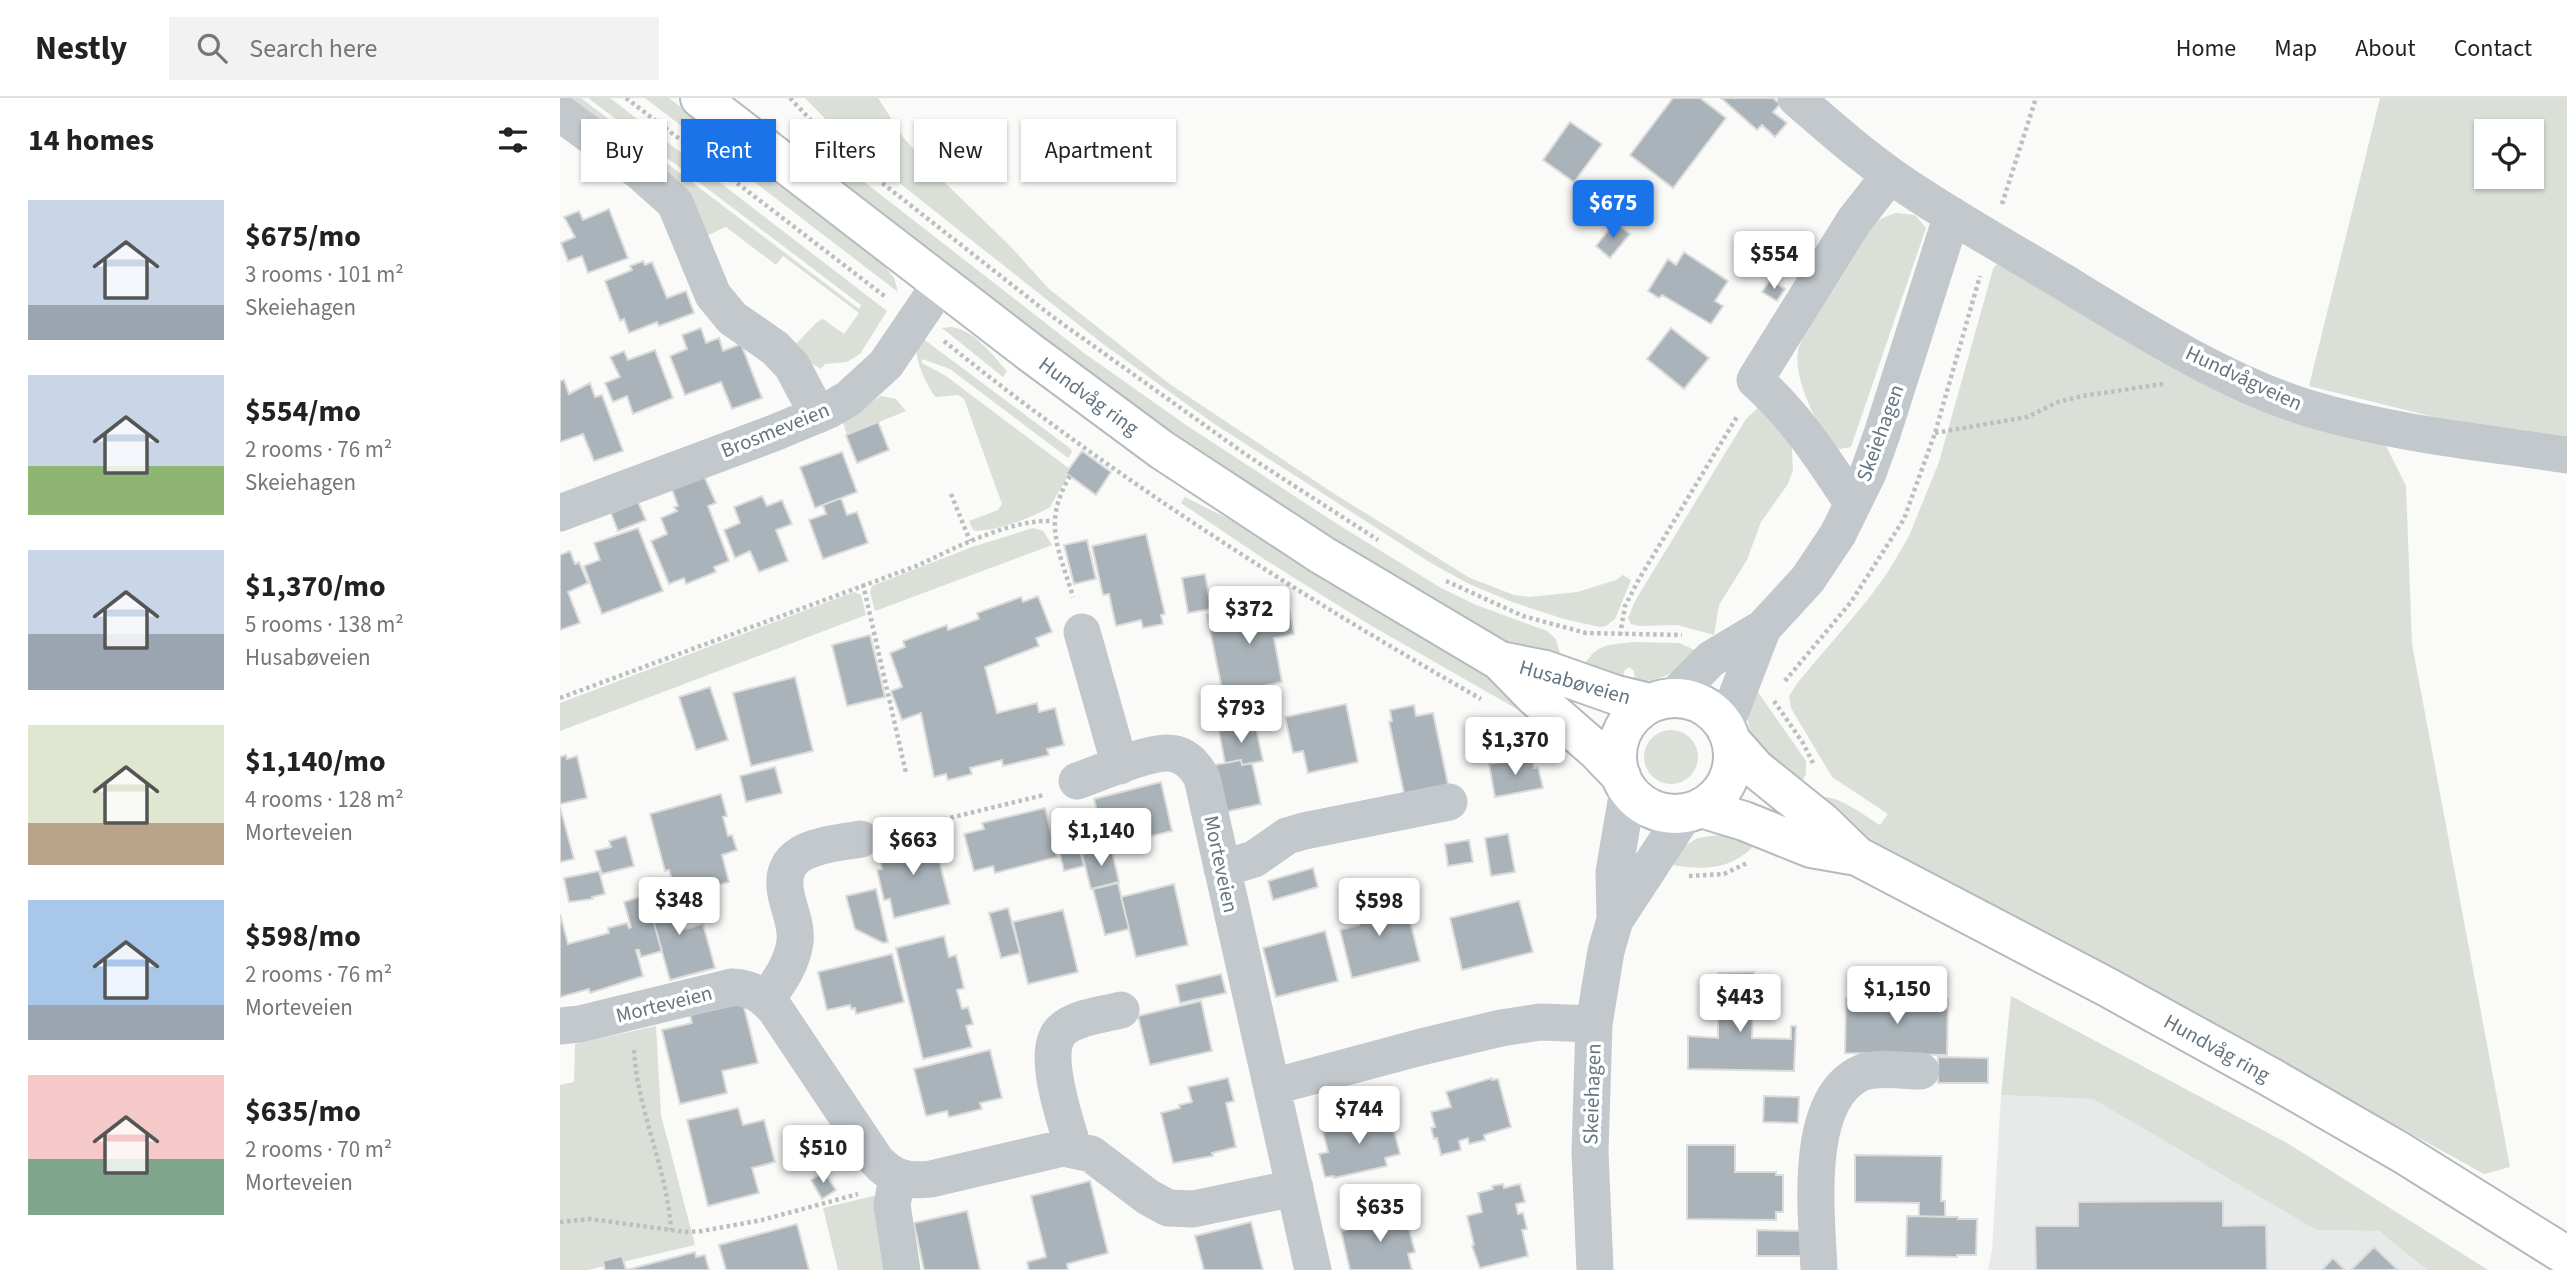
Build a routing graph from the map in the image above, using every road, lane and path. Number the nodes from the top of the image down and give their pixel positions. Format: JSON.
{"nodes":[{"id":1,"x":700,"y":98,"type":"edge"},
{"id":2,"x":790,"y":98,"type":"edge"},
{"id":3,"x":1796,"y":98,"type":"edge"},
{"id":4,"x":2036,"y":98,"type":"edge"},
{"id":5,"x":560,"y":113,"type":"edge"},
{"id":6,"x":1890,"y":175,"type":"junction"},
{"id":7,"x":1952,"y":215,"type":"junction"},
{"id":8,"x":1991,"y":238,"type":"junction"},
{"id":9,"x":941,"y":283,"type":"junction"},
{"id":10,"x":2230,"y":376,"type":"junction"},
{"id":11,"x":1755,"y":380,"type":"junction"},
{"id":12,"x":818,"y":415,"type":"junction"},
{"id":13,"x":1935,"y":433,"type":"dead end"},
{"id":14,"x":2567,"y":455,"type":"edge"},
{"id":15,"x":1070,"y":476,"type":"dead end"},
{"id":16,"x":951,"y":494,"type":"dead end"},
{"id":17,"x":1853,"y":503,"type":"junction"},
{"id":18,"x":560,"y":513,"type":"edge"},
{"id":19,"x":1054,"y":521,"type":"junction"},
{"id":20,"x":970,"y":541,"type":"junction"},
{"id":21,"x":1384,"y":544,"type":"dead end"},
{"id":22,"x":1440,"y":578,"type":"dead end"},
{"id":23,"x":863,"y":584,"type":"junction"},
{"id":24,"x":1763,"y":628,"type":"junction"},
{"id":25,"x":1082,"y":632,"type":"joint"},
{"id":26,"x":1620,"y":635,"type":"junction"},
{"id":27,"x":1692,"y":637,"type":"dead end"},
{"id":28,"x":1500,"y":661,"type":"junction"},
{"id":29,"x":1771,"y":696,"type":"dead end"},
{"id":30,"x":560,"y":698,"type":"edge"},
{"id":31,"x":1661,"y":700,"type":"junction"},
{"id":32,"x":1728,"y":734,"type":"junction"},
{"id":33,"x":1120,"y":766,"type":"junction"},
{"id":34,"x":906,"y":773,"type":"dead end"},
{"id":35,"x":1815,"y":773,"type":"dead end"},
{"id":36,"x":1077,"y":781,"type":"joint"},
{"id":37,"x":1624,"y":783,"type":"junction"},
{"id":38,"x":1450,"y":802,"type":"dead end"},
{"id":39,"x":1693,"y":810,"type":"junction"},
{"id":40,"x":861,"y":839,"type":"joint"},
{"id":41,"x":1857,"y":856,"type":"junction"},
{"id":42,"x":1750,"y":861,"type":"dead end"},
{"id":43,"x":1222,"y":869,"type":"junction"},
{"id":44,"x":1681,"y":875,"type":"dead end"},
{"id":45,"x":1615,"y":920,"type":"junction"},
{"id":46,"x":766,"y":1000,"type":"junction"},
{"id":47,"x":1121,"y":1010,"type":"dead end"},
{"id":48,"x":638,"y":1011,"type":"junction"},
{"id":49,"x":1594,"y":1024,"type":"junction"},
{"id":50,"x":560,"y":1026,"type":"edge"},
{"id":51,"x":1921,"y":1071,"type":"dead end"},
{"id":52,"x":1272,"y":1087,"type":"junction"},
{"id":53,"x":1073,"y":1148,"type":"junction"},
{"id":54,"x":896,"y":1181,"type":"junction"},
{"id":55,"x":1295,"y":1188,"type":"junction"},
{"id":56,"x":560,"y":1222,"type":"edge"},
{"id":57,"x":671,"y":1230,"type":"junction"},
{"id":58,"x":2567,"y":1256,"type":"edge"},
{"id":59,"x":902,"y":1270,"type":"edge"},
{"id":60,"x":1312,"y":1270,"type":"edge"},
{"id":61,"x":1595,"y":1270,"type":"edge"},
{"id":62,"x":1819,"y":1270,"type":"edge"}],
"edges":[{"from":1,"to":9,"type":"main road","name":"Hundvåg ring"},
{"from":2,"to":21,"type":"path"},
{"from":3,"to":6,"type":"street","name":"Hundvågveien"},
{"from":4,"to":8,"type":"path"},
{"from":5,"to":12,"type":"street"},
{"from":6,"to":7,"type":"street","name":"Hundvågveien"},
{"from":6,"to":11,"type":"street"},
{"from":7,"to":8,"type":"street","name":"Hundvågveien"},
{"from":7,"to":17,"type":"street","name":"Skeiehagen"},
{"from":8,"to":10,"type":"street","name":"Hundvågveien"},
{"from":9,"to":12,"type":"street","name":"Brosmeveien"},
{"from":9,"to":28,"type":"main road","name":"Hundvåg ring"},
{"from":10,"to":13,"type":"path"},
{"from":10,"to":14,"type":"street","name":"Hundvågveien"},
{"from":11,"to":17,"type":"street"},
{"from":11,"to":26,"type":"path"},
{"from":12,"to":18,"type":"street","name":"Brosmeveien"},
{"from":15,"to":19,"type":"path"},
{"from":16,"to":20,"type":"path"},
{"from":17,"to":24,"type":"street","name":"Skeiehagen"},
{"from":19,"to":20,"type":"path"},
{"from":19,"to":25,"type":"path"},
{"from":20,"to":23,"type":"path"},
{"from":22,"to":26,"type":"path"},
{"from":23,"to":30,"type":"path"},
{"from":23,"to":34,"type":"path"},
{"from":24,"to":31,"type":"street","name":"Skeiehagen"},
{"from":24,"to":32,"type":"street","name":"Skeiehagen"},
{"from":25,"to":33,"type":"street"},
{"from":26,"to":27,"type":"path"},
{"from":28,"to":31,"type":"main road","name":"Husabøveien"},
{"from":28,"to":37,"type":"main road","name":"Husabøveien"},
{"from":29,"to":35,"type":"path"},
{"from":31,"to":32,"type":"main road"},
{"from":31,"to":37,"type":"main road"},
{"from":32,"to":39,"type":"main road"},
{"from":32,"to":41,"type":"main road","name":"Hundvåg ring"},
{"from":33,"to":36,"type":"street","name":"Morteveien"},
{"from":33,"to":43,"type":"street","name":"Morteveien"},
{"from":36,"to":40,"type":"path"},
{"from":37,"to":39,"type":"main road"},
{"from":37,"to":45,"type":"street","name":"Skeiehagen"},
{"from":38,"to":43,"type":"street"},
{"from":39,"to":41,"type":"main road","name":"Hundvåg ring"},
{"from":39,"to":45,"type":"street","name":"Skeiehagen"},
{"from":40,"to":46,"type":"street"},
{"from":41,"to":58,"type":"main road","name":"Hundvåg ring"},
{"from":42,"to":44,"type":"path"},
{"from":43,"to":52,"type":"street","name":"Morteveien"},
{"from":45,"to":49,"type":"street","name":"Skeiehagen"},
{"from":46,"to":48,"type":"street","name":"Morteveien"},
{"from":46,"to":54,"type":"street","name":"Morteveien"},
{"from":47,"to":53,"type":"street"},
{"from":48,"to":50,"type":"street","name":"Morteveien"},
{"from":48,"to":57,"type":"path"},
{"from":49,"to":52,"type":"street"},
{"from":49,"to":61,"type":"street","name":"Skeiehagen"},
{"from":51,"to":62,"type":"street"},
{"from":52,"to":55,"type":"street","name":"Morteveien"},
{"from":53,"to":54,"type":"street"},
{"from":53,"to":55,"type":"street"},
{"from":54,"to":57,"type":"path"},
{"from":54,"to":59,"type":"street"},
{"from":55,"to":60,"type":"street","name":"Morteveien"},
{"from":56,"to":57,"type":"path"}]}
